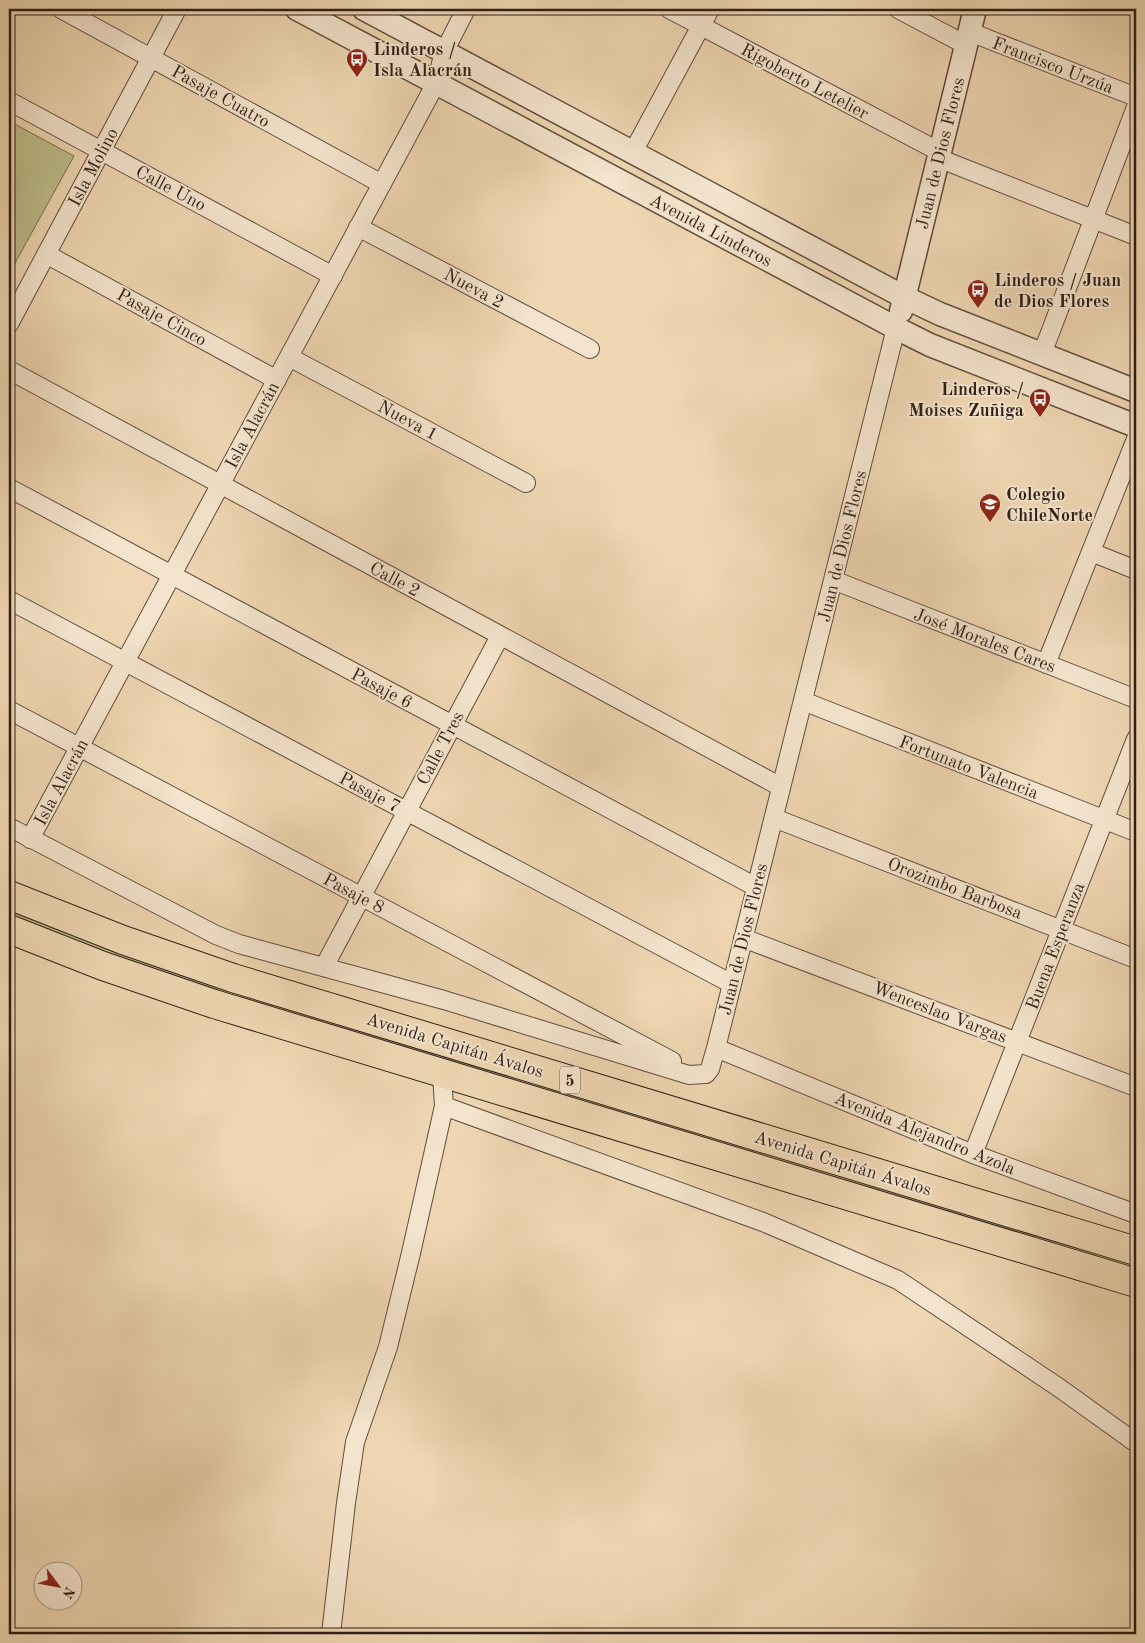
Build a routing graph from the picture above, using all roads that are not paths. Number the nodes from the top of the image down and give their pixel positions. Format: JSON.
{"nodes":[{"id":1,"x":61,"y":9,"type":"edge"},
{"id":2,"x":177,"y":9,"type":"edge"},
{"id":3,"x":297,"y":9,"type":"edge"},
{"id":4,"x":364,"y":9,"type":"edge"},
{"id":5,"x":466,"y":9,"type":"edge"},
{"id":6,"x":670,"y":9,"type":"edge"},
{"id":7,"x":710,"y":9,"type":"edge"},
{"id":8,"x":898,"y":9,"type":"edge"},
{"id":9,"x":976,"y":9,"type":"edge"},
{"id":10,"x":701,"y":26,"type":"junction"},
{"id":11,"x":968,"y":39,"type":"junction"},
{"id":12,"x":444,"y":52,"type":"junction"},
{"id":13,"x":151,"y":58,"type":"junction"},
{"id":14,"x":436,"y":83,"type":"junction"},
{"id":15,"x":1136,"y":97,"type":"edge"},
{"id":16,"x":9,"y":101,"type":"edge"},
{"id":17,"x":1136,"y":107,"type":"edge"},
{"id":18,"x":102,"y":151,"type":"junction"},
{"id":19,"x":633,"y":152,"type":"junction"},
{"id":20,"x":939,"y":155,"type":"junction"},
{"id":21,"x":382,"y":184,"type":"junction"},
{"id":22,"x":1093,"y":220,"type":"junction"},
{"id":23,"x":358,"y":228,"type":"junction"},
{"id":24,"x":1136,"y":236,"type":"edge"},
{"id":25,"x":46,"y":254,"type":"junction"},
{"id":26,"x":333,"y":276,"type":"junction"},
{"id":27,"x":904,"y":297,"type":"junction"},
{"id":28,"x":9,"y":324,"type":"edge"},
{"id":29,"x":896,"y":328,"type":"junction"},
{"id":30,"x":590,"y":349,"type":"dead end"},
{"id":31,"x":1042,"y":354,"type":"junction"},
{"id":32,"x":289,"y":357,"type":"junction"},
{"id":33,"x":9,"y":370,"type":"edge"},
{"id":34,"x":277,"y":380,"type":"junction"},
{"id":35,"x":1136,"y":391,"type":"edge"},
{"id":36,"x":1136,"y":426,"type":"edge"},
{"id":37,"x":1136,"y":439,"type":"edge"},
{"id":38,"x":526,"y":483,"type":"dead end"},
{"id":39,"x":220,"y":485,"type":"junction"},
{"id":40,"x":9,"y":488,"type":"edge"},
{"id":41,"x":1091,"y":552,"type":"junction"},
{"id":42,"x":1136,"y":570,"type":"edge"},
{"id":43,"x":172,"y":575,"type":"junction"},
{"id":44,"x":833,"y":580,"type":"junction"},
{"id":45,"x":9,"y":600,"type":"edge"},
{"id":46,"x":500,"y":636,"type":"junction"},
{"id":47,"x":125,"y":662,"type":"junction"},
{"id":48,"x":1046,"y":664,"type":"junction"},
{"id":49,"x":1136,"y":699,"type":"edge"},
{"id":50,"x":803,"y":701,"type":"junction"},
{"id":51,"x":9,"y":710,"type":"edge"},
{"id":52,"x":452,"y":725,"type":"junction"},
{"id":53,"x":1136,"y":739,"type":"edge"},
{"id":54,"x":79,"y":748,"type":"junction"},
{"id":55,"x":781,"y":787,"type":"junction"},
{"id":56,"x":407,"y":812,"type":"junction"},
{"id":57,"x":774,"y":818,"type":"junction"},
{"id":58,"x":1105,"y":819,"type":"junction"},
{"id":59,"x":9,"y":827,"type":"edge"},
{"id":60,"x":1136,"y":832,"type":"edge"},
{"id":61,"x":30,"y":839,"type":"junction"},
{"id":62,"x":756,"y":887,"type":"junction"},
{"id":63,"x":9,"y":895,"type":"edge"},
{"id":64,"x":361,"y":897,"type":"junction"},
{"id":65,"x":9,"y":929,"type":"edge"},
{"id":66,"x":1061,"y":929,"type":"junction"},
{"id":67,"x":743,"y":938,"type":"junction"},
{"id":68,"x":1136,"y":958,"type":"edge"},
{"id":69,"x":324,"y":967,"type":"junction"},
{"id":70,"x":732,"y":984,"type":"junction"},
{"id":71,"x":1017,"y":1042,"type":"junction"},
{"id":72,"x":716,"y":1048,"type":"junction"},
{"id":73,"x":442,"y":1074,"type":"junction"},
{"id":74,"x":699,"y":1075,"type":"junction"},
{"id":75,"x":1136,"y":1087,"type":"edge"},
{"id":76,"x":444,"y":1106,"type":"junction"},
{"id":77,"x":973,"y":1154,"type":"junction"},
{"id":78,"x":1136,"y":1214,"type":"edge"},
{"id":79,"x":1136,"y":1251,"type":"edge"},
{"id":80,"x":1136,"y":1283,"type":"edge"},
{"id":81,"x":1136,"y":1443,"type":"edge"},
{"id":82,"x":331,"y":1634,"type":"edge"}],
"edges":[{"from":1,"to":13,"type":"street","name":"Pasaje Cuatro"},
{"from":2,"to":13,"type":"street","name":"Isla Molino"},
{"from":3,"to":14,"type":"street","name":"Avenida Linderos"},
{"from":4,"to":12,"type":"street","name":"Avenida Linderos"},
{"from":5,"to":12,"type":"street","name":"Isla Alacrán"},
{"from":6,"to":10,"type":"street","name":"Rigoberto Letelier"},
{"from":7,"to":10,"type":"street"},
{"from":8,"to":11,"type":"street","name":"Francisco Urzúa"},
{"from":9,"to":11,"type":"street","name":"Juan de Dios Flores"},
{"from":10,"to":19,"type":"street"},
{"from":10,"to":20,"type":"street","name":"Rigoberto Letelier"},
{"from":11,"to":15,"type":"street","name":"Francisco Urzúa"},
{"from":11,"to":20,"type":"street","name":"Juan de Dios Flores"},
{"from":12,"to":14,"type":"street","name":"Isla Alacrán"},
{"from":12,"to":19,"type":"street","name":"Avenida Linderos"},
{"from":13,"to":18,"type":"street","name":"Isla Molino"},
{"from":13,"to":21,"type":"street","name":"Pasaje Cuatro"},
{"from":14,"to":21,"type":"street","name":"Isla Alacrán"},
{"from":14,"to":29,"type":"street","name":"Avenida Linderos"},
{"from":16,"to":18,"type":"street","name":"Calle Uno"},
{"from":17,"to":22,"type":"street"},
{"from":18,"to":25,"type":"street","name":"Isla Molino"},
{"from":18,"to":26,"type":"street","name":"Calle Uno"},
{"from":19,"to":27,"type":"street","name":"Avenida Linderos"},
{"from":20,"to":22,"type":"street","name":"Rigoberto Letelier"},
{"from":20,"to":27,"type":"street","name":"Juan de Dios Flores"},
{"from":21,"to":23,"type":"street","name":"Isla Alacrán"},
{"from":22,"to":24,"type":"street","name":"Rigoberto Letelier"},
{"from":22,"to":31,"type":"street"},
{"from":23,"to":26,"type":"street","name":"Isla Alacrán"},
{"from":23,"to":30,"type":"street","name":"Nueva 2"},
{"from":25,"to":28,"type":"street","name":"Isla Molino"},
{"from":25,"to":34,"type":"street","name":"Pasaje Cinco"},
{"from":26,"to":32,"type":"street","name":"Isla Alacrán"},
{"from":27,"to":29,"type":"street","name":"Juan de Dios Flores"},
{"from":27,"to":31,"type":"street","name":"Avenida Linderos"},
{"from":29,"to":36,"type":"street","name":"Avenida Linderos"},
{"from":29,"to":44,"type":"street","name":"Juan de Dios Flores"},
{"from":31,"to":35,"type":"street","name":"Avenida Linderos"},
{"from":32,"to":34,"type":"street","name":"Isla Alacrán"},
{"from":32,"to":38,"type":"street","name":"Nueva 1"},
{"from":33,"to":39,"type":"street","name":"Calle 2"},
{"from":34,"to":39,"type":"street","name":"Isla Alacrán"},
{"from":37,"to":41,"type":"street"},
{"from":39,"to":43,"type":"street","name":"Isla Alacrán"},
{"from":39,"to":46,"type":"street","name":"Calle 2"},
{"from":40,"to":43,"type":"street","name":"Pasaje 6"},
{"from":41,"to":42,"type":"street"},
{"from":41,"to":48,"type":"street"},
{"from":43,"to":47,"type":"street","name":"Isla Alacrán"},
{"from":43,"to":52,"type":"street","name":"Pasaje 6"},
{"from":44,"to":48,"type":"street","name":"José Morales Cares"},
{"from":44,"to":50,"type":"street","name":"Juan de Dios Flores"},
{"from":45,"to":47,"type":"street","name":"Pasaje 7"},
{"from":46,"to":52,"type":"street","name":"Calle Tres"},
{"from":46,"to":55,"type":"street","name":"Calle 2"},
{"from":47,"to":54,"type":"street","name":"Isla Alacrán"},
{"from":47,"to":56,"type":"street","name":"Pasaje 7"},
{"from":48,"to":49,"type":"street","name":"José Morales Cares"},
{"from":50,"to":55,"type":"street","name":"Juan de Dios Flores"},
{"from":50,"to":58,"type":"street","name":"Fortunato Valencia"},
{"from":51,"to":54,"type":"street","name":"Pasaje 8"},
{"from":52,"to":56,"type":"street","name":"Calle Tres"},
{"from":52,"to":62,"type":"street","name":"Pasaje 6"},
{"from":53,"to":58,"type":"street","name":"Buena Esperanza"},
{"from":54,"to":61,"type":"street","name":"Isla Alacrán"},
{"from":54,"to":64,"type":"street","name":"Pasaje 8"},
{"from":55,"to":57,"type":"street","name":"Juan de Dios Flores"},
{"from":56,"to":64,"type":"street","name":"Calle Tres"},
{"from":56,"to":70,"type":"street","name":"Pasaje 7"},
{"from":57,"to":62,"type":"street","name":"Juan de Dios Flores"},
{"from":57,"to":66,"type":"street","name":"Orozimbo Barbosa"},
{"from":58,"to":60,"type":"street","name":"Fortunato Valencia"},
{"from":58,"to":66,"type":"street","name":"Buena Esperanza"},
{"from":59,"to":61,"type":"street"},
{"from":61,"to":69,"type":"street"},
{"from":62,"to":67,"type":"street","name":"Juan de Dios Flores"},
{"from":63,"to":79,"type":"highway","name":"Avenida Capitán Ávalos","number":"5"},
{"from":64,"to":69,"type":"street","name":"Calle Tres"},
{"from":64,"to":74,"type":"street","name":"Pasaje 8"},
{"from":65,"to":73,"type":"highway","name":"Avenida Capitán Ávalos","number":"5"},
{"from":66,"to":68,"type":"street","name":"Orozimbo Barbosa"},
{"from":66,"to":71,"type":"street","name":"Buena Esperanza"},
{"from":67,"to":70,"type":"street","name":"Juan de Dios Flores"},
{"from":67,"to":71,"type":"street","name":"Wenceslao Vargas"},
{"from":69,"to":74,"type":"street"},
{"from":70,"to":72,"type":"street","name":"Juan de Dios Flores"},
{"from":71,"to":75,"type":"street","name":"Wenceslao Vargas"},
{"from":71,"to":77,"type":"street","name":"Buena Esperanza"},
{"from":72,"to":74,"type":"street","name":"Juan de Dios Flores"},
{"from":72,"to":77,"type":"street","name":"Avenida Alejandro Azola"},
{"from":73,"to":76,"type":"street"},
{"from":73,"to":80,"type":"highway","name":"Avenida Capitán Ávalos","number":"5"},
{"from":76,"to":81,"type":"street"},
{"from":76,"to":82,"type":"street"},
{"from":77,"to":78,"type":"street","name":"Avenida Alejandro Azola"}]}
